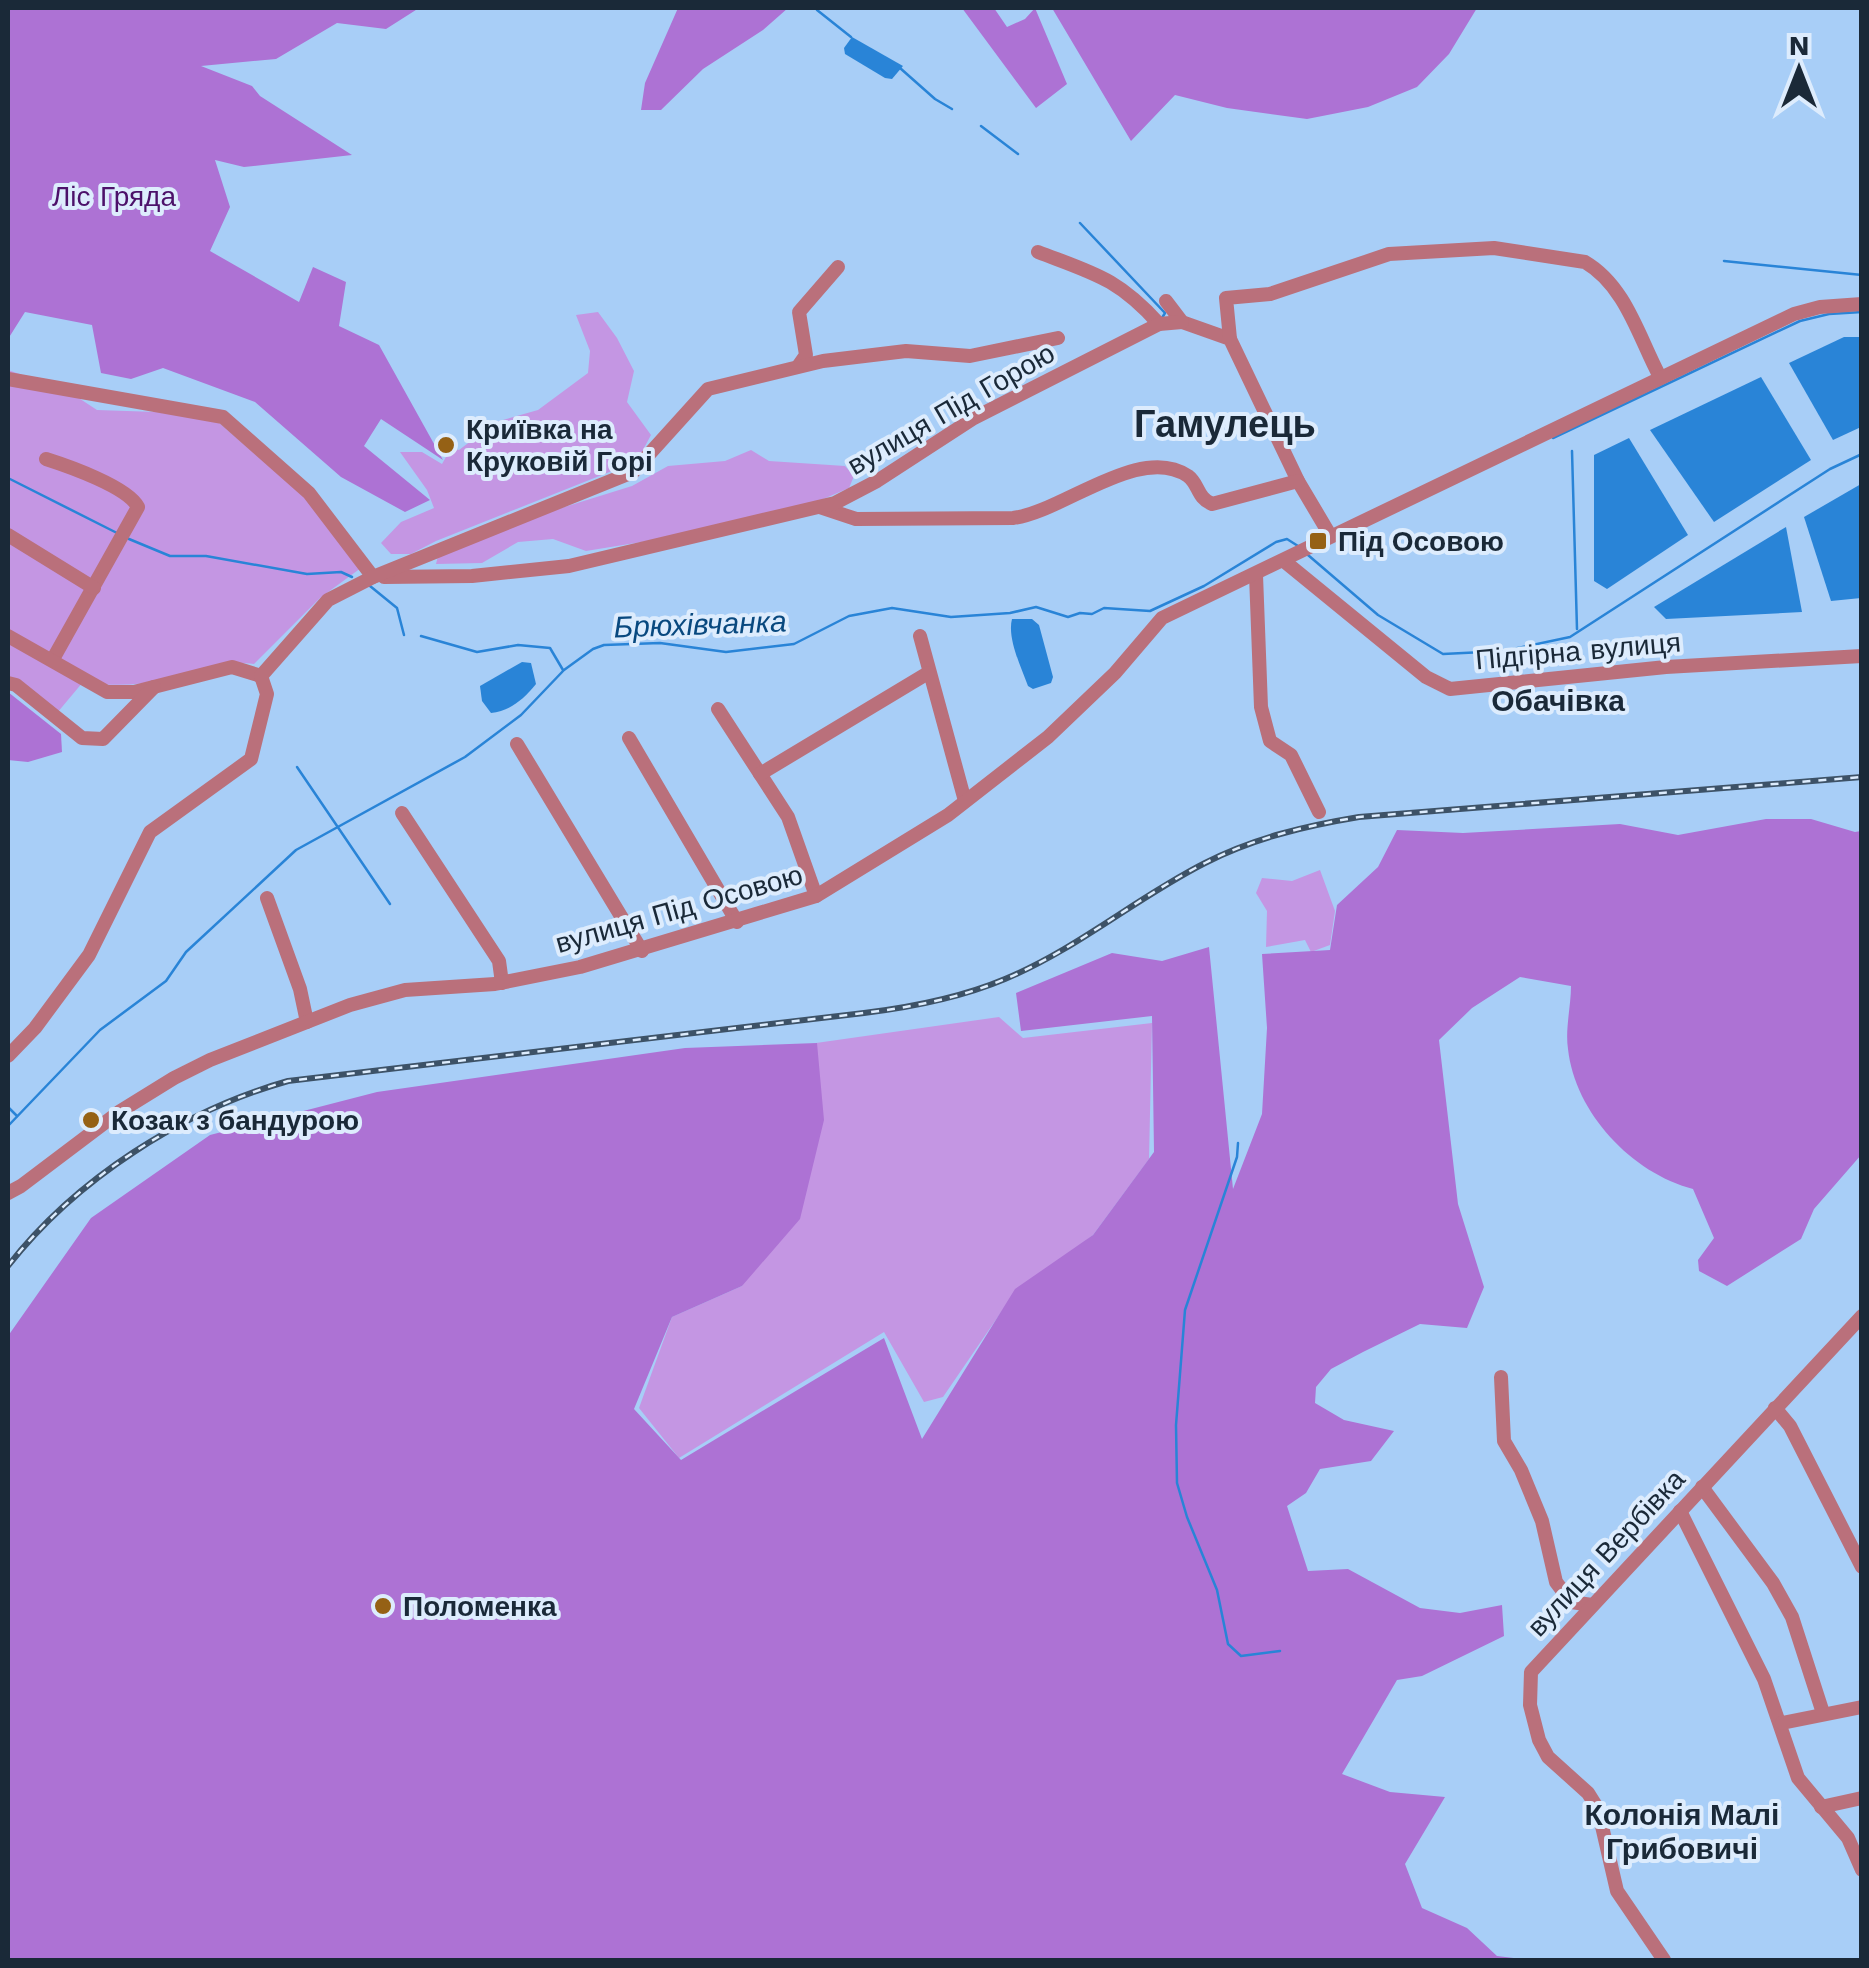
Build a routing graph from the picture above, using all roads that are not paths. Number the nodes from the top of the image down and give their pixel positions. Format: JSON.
{"nodes":[{"id":1,"x":1038,"y":252,"type":"dead end"},
{"id":2,"x":838,"y":267,"type":"dead end"},
{"id":3,"x":1166,"y":301,"type":"dead end"},
{"id":4,"x":1862,"y":304,"type":"edge"},
{"id":5,"x":1182,"y":322,"type":"junction"},
{"id":6,"x":1159,"y":324,"type":"junction"},
{"id":7,"x":1058,"y":338,"type":"dead end"},
{"id":8,"x":1230,"y":339,"type":"junction"},
{"id":9,"x":799,"y":365,"type":"junction"},
{"id":10,"x":1660,"y":377,"type":"junction"},
{"id":11,"x":8,"y":379,"type":"edge"},
{"id":12,"x":46,"y":459,"type":"dead end"},
{"id":13,"x":1298,"y":481,"type":"junction"},
{"id":14,"x":819,"y":507,"type":"junction"},
{"id":15,"x":8,"y":534,"type":"edge"},
{"id":16,"x":1330,"y":535,"type":"junction"},
{"id":17,"x":1289,"y":558,"type":"junction"},
{"id":18,"x":1256,"y":575,"type":"junction"},
{"id":19,"x":373,"y":577,"type":"junction"},
{"id":20,"x":94,"y":588,"type":"junction"},
{"id":21,"x":8,"y":636,"type":"edge"},
{"id":22,"x":920,"y":636,"type":"dead end"},
{"id":23,"x":1862,"y":656,"type":"edge"},
{"id":24,"x":53,"y":659,"type":"junction"},
{"id":25,"x":928,"y":673,"type":"junction"},
{"id":26,"x":261,"y":676,"type":"junction"},
{"id":27,"x":8,"y":682,"type":"edge"},
{"id":28,"x":154,"y":687,"type":"junction"},
{"id":29,"x":718,"y":708,"type":"dead end"},
{"id":30,"x":629,"y":738,"type":"dead end"},
{"id":31,"x":517,"y":744,"type":"dead end"},
{"id":32,"x":760,"y":774,"type":"junction"},
{"id":33,"x":965,"y":801,"type":"junction"},
{"id":34,"x":1319,"y":812,"type":"dead end"},
{"id":35,"x":402,"y":813,"type":"dead end"},
{"id":36,"x":816,"y":896,"type":"junction"},
{"id":37,"x":267,"y":898,"type":"dead end"},
{"id":38,"x":737,"y":922,"type":"junction"},
{"id":39,"x":642,"y":951,"type":"junction"},
{"id":40,"x":502,"y":983,"type":"junction"},
{"id":41,"x":307,"y":1022,"type":"junction"},
{"id":42,"x":8,"y":1056,"type":"edge"},
{"id":43,"x":8,"y":1193,"type":"edge"},
{"id":44,"x":1862,"y":1316,"type":"edge"},
{"id":45,"x":1501,"y":1377,"type":"dead end"},
{"id":46,"x":1775,"y":1408,"type":"junction"},
{"id":47,"x":1702,"y":1487,"type":"junction"},
{"id":48,"x":1680,"y":1511,"type":"junction"},
{"id":49,"x":1862,"y":1567,"type":"edge"},
{"id":50,"x":1592,"y":1605,"type":"junction"},
{"id":51,"x":1862,"y":1707,"type":"edge"},
{"id":52,"x":1823,"y":1713,"type":"junction"},
{"id":53,"x":1782,"y":1723,"type":"junction"},
{"id":54,"x":1862,"y":1798,"type":"edge"},
{"id":55,"x":1820,"y":1807,"type":"junction"},
{"id":56,"x":1862,"y":1870,"type":"edge"},
{"id":57,"x":1664,"y":1960,"type":"edge"}],
"edges":[{"from":1,"to":6,"type":"street"},
{"from":2,"to":9,"type":"street"},
{"from":3,"to":5,"type":"street"},
{"from":4,"to":10,"type":"street"},
{"from":5,"to":6,"type":"street"},
{"from":5,"to":8,"type":"street"},
{"from":6,"to":14,"type":"street","name":"вулиця Під Горою"},
{"from":7,"to":9,"type":"street"},
{"from":8,"to":10,"type":"street"},
{"from":8,"to":13,"type":"street"},
{"from":9,"to":19,"type":"street"},
{"from":10,"to":16,"type":"street"},
{"from":11,"to":19,"type":"street"},
{"from":12,"to":20,"type":"street"},
{"from":13,"to":14,"type":"street"},
{"from":13,"to":16,"type":"street"},
{"from":14,"to":19,"type":"street","name":"вулиця Під Горою"},
{"from":15,"to":20,"type":"street"},
{"from":16,"to":17,"type":"street","name":"вулиця Під Осовою"},
{"from":17,"to":18,"type":"street","name":"вулиця Під Осовою"},
{"from":17,"to":23,"type":"street","name":"Підгірна вулиця"},
{"from":18,"to":33,"type":"street","name":"вулиця Під Осовою"},
{"from":18,"to":34,"type":"street"},
{"from":19,"to":26,"type":"street"},
{"from":20,"to":24,"type":"street"},
{"from":21,"to":24,"type":"street"},
{"from":22,"to":25,"type":"street"},
{"from":24,"to":28,"type":"street"},
{"from":25,"to":32,"type":"street"},
{"from":25,"to":33,"type":"street"},
{"from":26,"to":28,"type":"street"},
{"from":26,"to":42,"type":"street"},
{"from":27,"to":28,"type":"street"},
{"from":29,"to":32,"type":"street"},
{"from":30,"to":38,"type":"street"},
{"from":31,"to":39,"type":"street"},
{"from":32,"to":36,"type":"street"},
{"from":33,"to":36,"type":"street","name":"вулиця Під Осовою"},
{"from":35,"to":40,"type":"street"},
{"from":36,"to":38,"type":"street","name":"вулиця Під Осовою"},
{"from":37,"to":41,"type":"street"},
{"from":38,"to":39,"type":"street","name":"вулиця Під Осовою"},
{"from":39,"to":40,"type":"street","name":"вулиця Під Осовою"},
{"from":40,"to":41,"type":"street","name":"вулиця Під Осовою"},
{"from":41,"to":43,"type":"street","name":"вулиця Під Осовою"},
{"from":44,"to":46,"type":"street","name":"вулиця Вербівка"},
{"from":45,"to":50,"type":"street"},
{"from":46,"to":47,"type":"street","name":"вулиця Вербівка"},
{"from":46,"to":49,"type":"street"},
{"from":47,"to":48,"type":"street","name":"вулиця Вербівка"},
{"from":47,"to":52,"type":"street"},
{"from":48,"to":50,"type":"street","name":"вулиця Вербівка"},
{"from":48,"to":53,"type":"street"},
{"from":50,"to":57,"type":"street","name":"вулиця Вербівка"},
{"from":51,"to":52,"type":"street"},
{"from":52,"to":53,"type":"street"},
{"from":53,"to":55,"type":"street"},
{"from":54,"to":55,"type":"street"},
{"from":55,"to":56,"type":"street"}]}
